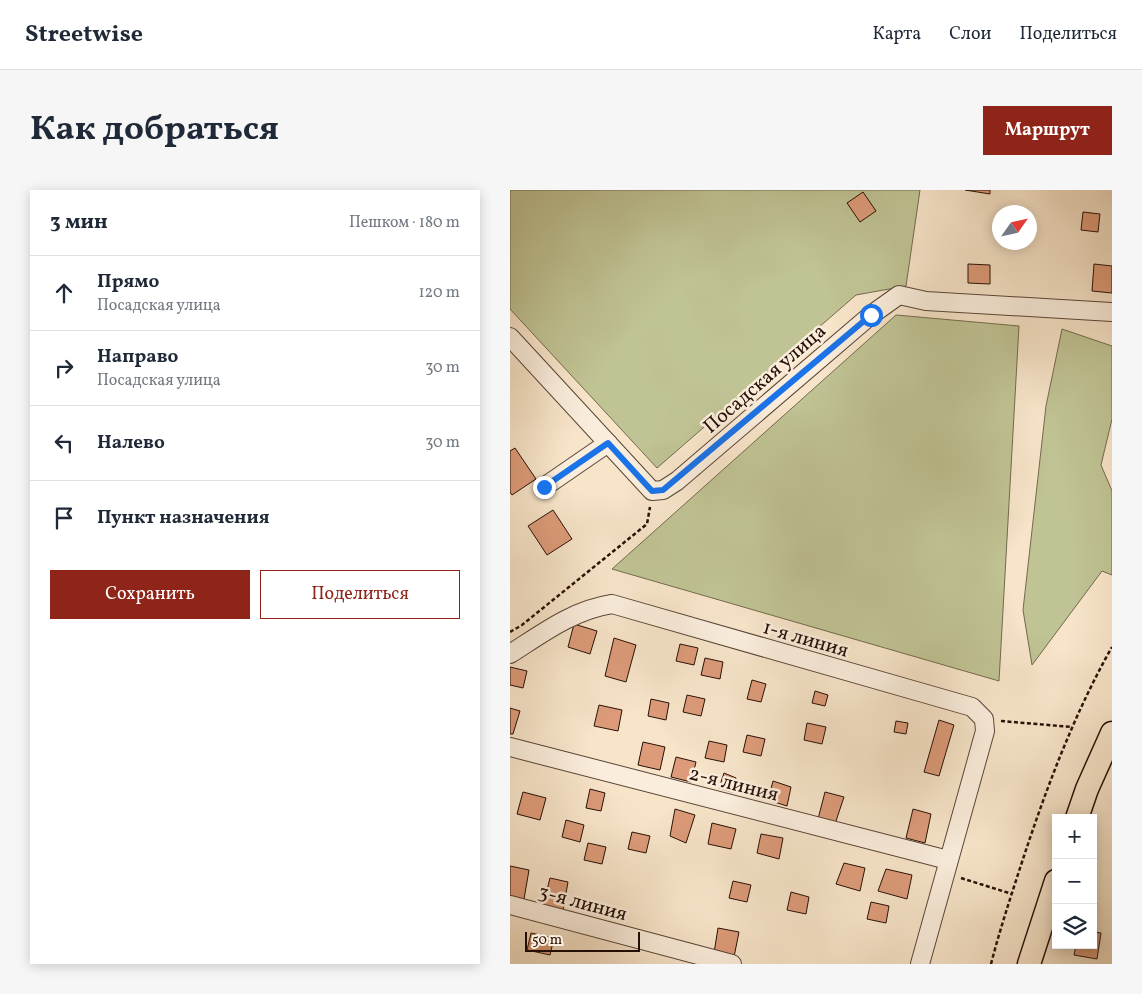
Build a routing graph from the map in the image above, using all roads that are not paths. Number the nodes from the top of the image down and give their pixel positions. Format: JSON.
{"nodes":[{"id":1,"x":1112,"y":312,"type":"edge"},
{"id":2,"x":510,"y":337,"type":"edge"},
{"id":3,"x":608,"y":443,"type":"junction"},
{"id":4,"x":544,"y":487,"type":"dead end"},
{"id":5,"x":510,"y":654,"type":"edge"},
{"id":6,"x":1112,"y":733,"type":"edge"},
{"id":7,"x":510,"y":747,"type":"edge"},
{"id":8,"x":1078,"y":814,"type":"edge"},
{"id":9,"x":947,"y":866,"type":"junction"},
{"id":10,"x":1052,"y":893,"type":"edge"},
{"id":11,"x":510,"y":905,"type":"edge"},
{"id":12,"x":732,"y":964,"type":"edge"},
{"id":13,"x":920,"y":964,"type":"edge"},
{"id":14,"x":1029,"y":964,"type":"edge"}],
"edges":[{"from":1,"to":3,"type":"street","name":"Посадская улица"},
{"from":2,"to":3,"type":"street"},
{"from":3,"to":4,"type":"street"},
{"from":5,"to":9,"type":"street","name":"1-я линия"},
{"from":6,"to":8,"type":"main road"},
{"from":7,"to":9,"type":"street","name":"2-я линия"},
{"from":9,"to":13,"type":"street"},
{"from":10,"to":14,"type":"main road"},
{"from":11,"to":12,"type":"street","name":"3-я линия"}]}
